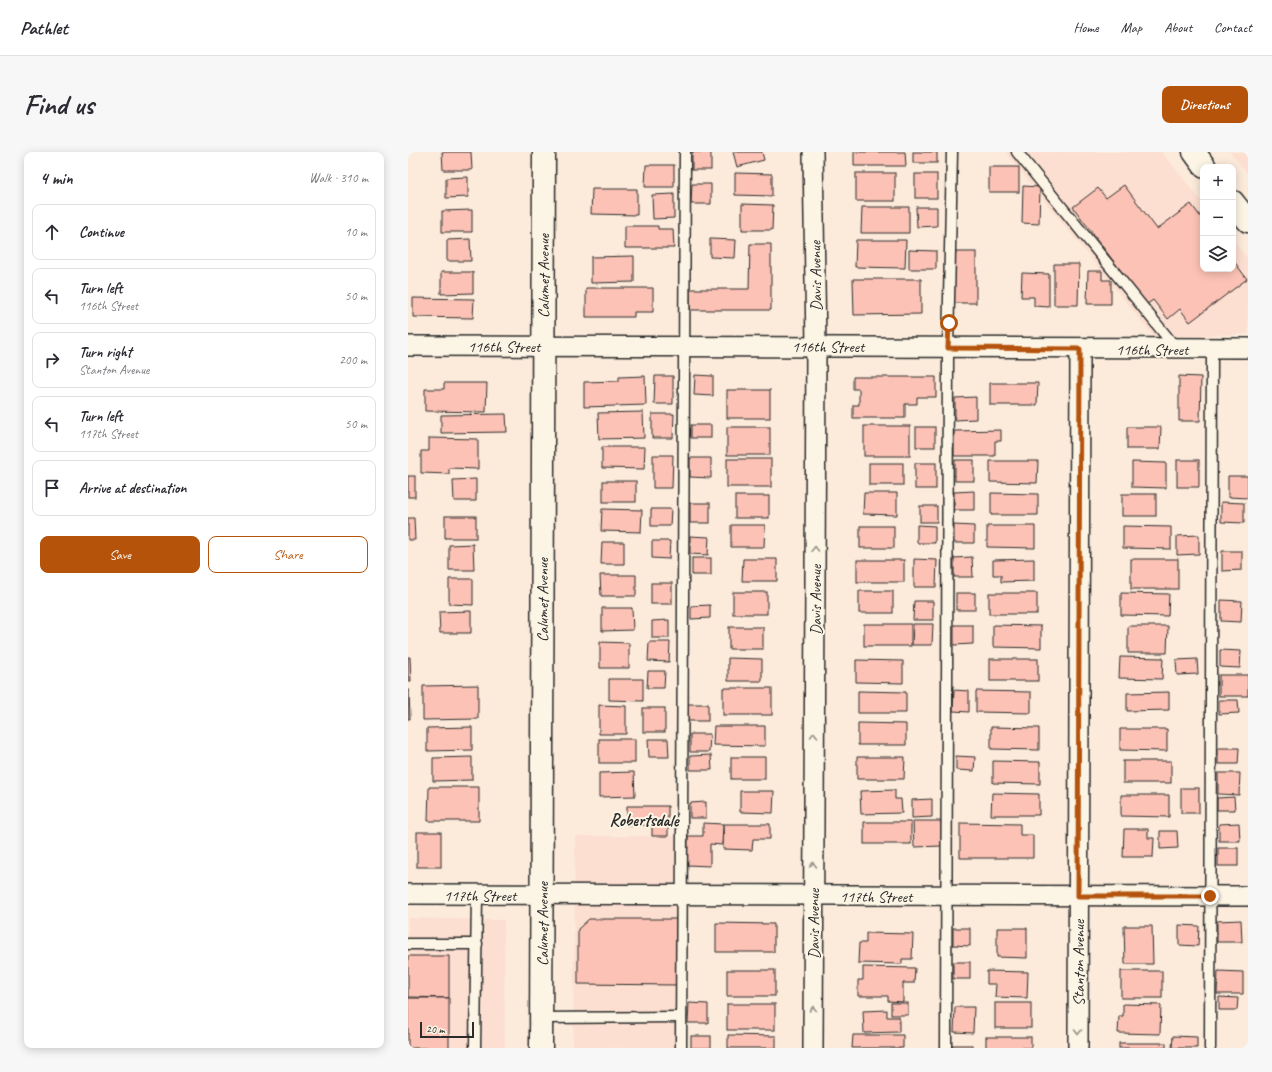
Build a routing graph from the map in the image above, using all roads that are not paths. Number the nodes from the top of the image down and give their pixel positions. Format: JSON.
{"nodes":[{"id":1,"x":544,"y":152,"type":"edge"},
{"id":2,"x":685,"y":152,"type":"edge"},
{"id":3,"x":813,"y":152,"type":"edge"},
{"id":4,"x":952,"y":152,"type":"edge"},
{"id":5,"x":1017,"y":152,"type":"edge"},
{"id":6,"x":1194,"y":152,"type":"edge"},
{"id":7,"x":1204,"y":164,"type":"edge"},
{"id":8,"x":408,"y":346,"type":"edge"},
{"id":9,"x":542,"y":346,"type":"junction"},
{"id":10,"x":684,"y":346,"type":"junction"},
{"id":11,"x":816,"y":346,"type":"junction"},
{"id":12,"x":948,"y":348,"type":"junction"},
{"id":13,"x":1248,"y":348,"type":"edge"},
{"id":14,"x":1080,"y":349,"type":"junction"},
{"id":15,"x":1176,"y":349,"type":"junction"},
{"id":16,"x":1212,"y":349,"type":"junction"},
{"id":17,"x":408,"y":894,"type":"edge"},
{"id":18,"x":477,"y":895,"type":"junction"},
{"id":19,"x":542,"y":895,"type":"junction"},
{"id":20,"x":682,"y":896,"type":"junction"},
{"id":21,"x":813,"y":896,"type":"junction"},
{"id":22,"x":946,"y":896,"type":"junction"},
{"id":23,"x":1078,"y":896,"type":"junction"},
{"id":24,"x":1210,"y":896,"type":"junction"},
{"id":25,"x":1248,"y":896,"type":"edge"},
{"id":26,"x":408,"y":944,"type":"edge"},
{"id":27,"x":477,"y":944,"type":"junction"},
{"id":28,"x":681,"y":1017,"type":"junction"},
{"id":29,"x":541,"y":1018,"type":"junction"},
{"id":30,"x":475,"y":1048,"type":"edge"},
{"id":31,"x":541,"y":1048,"type":"edge"},
{"id":32,"x":681,"y":1048,"type":"edge"},
{"id":33,"x":813,"y":1048,"type":"edge"},
{"id":34,"x":946,"y":1048,"type":"edge"},
{"id":35,"x":1078,"y":1048,"type":"edge"},
{"id":36,"x":1210,"y":1048,"type":"edge"}],
"edges":[{"from":1,"to":9,"type":"main road","name":"Calumet Avenue"},
{"from":2,"to":10,"type":"lane"},
{"from":3,"to":11,"type":"street","name":"Davis Avenue"},
{"from":4,"to":12,"type":"lane"},
{"from":5,"to":15,"type":"lane"},
{"from":6,"to":7,"type":"main road"},
{"from":8,"to":9,"type":"street","name":"116th Street"},
{"from":9,"to":10,"type":"street","name":"116th Street"},
{"from":9,"to":19,"type":"main road","name":"Calumet Avenue"},
{"from":10,"to":11,"type":"street","name":"116th Street"},
{"from":10,"to":20,"type":"lane"},
{"from":11,"to":12,"type":"street","name":"116th Street"},
{"from":21,"to":11,"type":"street","name":"Davis Avenue","one_way":true},
{"from":12,"to":14,"type":"street","name":"116th Street"},
{"from":12,"to":22,"type":"lane"},
{"from":13,"to":16,"type":"street","name":"116th Street"},
{"from":14,"to":15,"type":"street","name":"116th Street"},
{"from":14,"to":23,"type":"street","name":"Stanton Avenue"},
{"from":15,"to":16,"type":"street","name":"116th Street"},
{"from":16,"to":24,"type":"lane"},
{"from":17,"to":18,"type":"street","name":"117th Street"},
{"from":18,"to":19,"type":"street","name":"117th Street"},
{"from":18,"to":27,"type":"lane"},
{"from":19,"to":20,"type":"street","name":"117th Street"},
{"from":19,"to":29,"type":"main road","name":"Calumet Avenue"},
{"from":20,"to":21,"type":"street","name":"117th Street"},
{"from":20,"to":28,"type":"lane"},
{"from":21,"to":22,"type":"street","name":"117th Street"},
{"from":33,"to":21,"type":"street","name":"Davis Avenue","one_way":true},
{"from":22,"to":23,"type":"street","name":"117th Street"},
{"from":22,"to":34,"type":"lane"},
{"from":23,"to":24,"type":"street","name":"117th Street"},
{"from":23,"to":35,"type":"street","name":"Stanton Avenue","one_way":true},
{"from":24,"to":25,"type":"street","name":"117th Street"},
{"from":24,"to":36,"type":"lane"},
{"from":26,"to":27,"type":"lane"},
{"from":27,"to":30,"type":"lane"},
{"from":28,"to":29,"type":"lane"},
{"from":28,"to":32,"type":"lane"},
{"from":29,"to":31,"type":"main road","name":"Calumet Avenue"}]}
